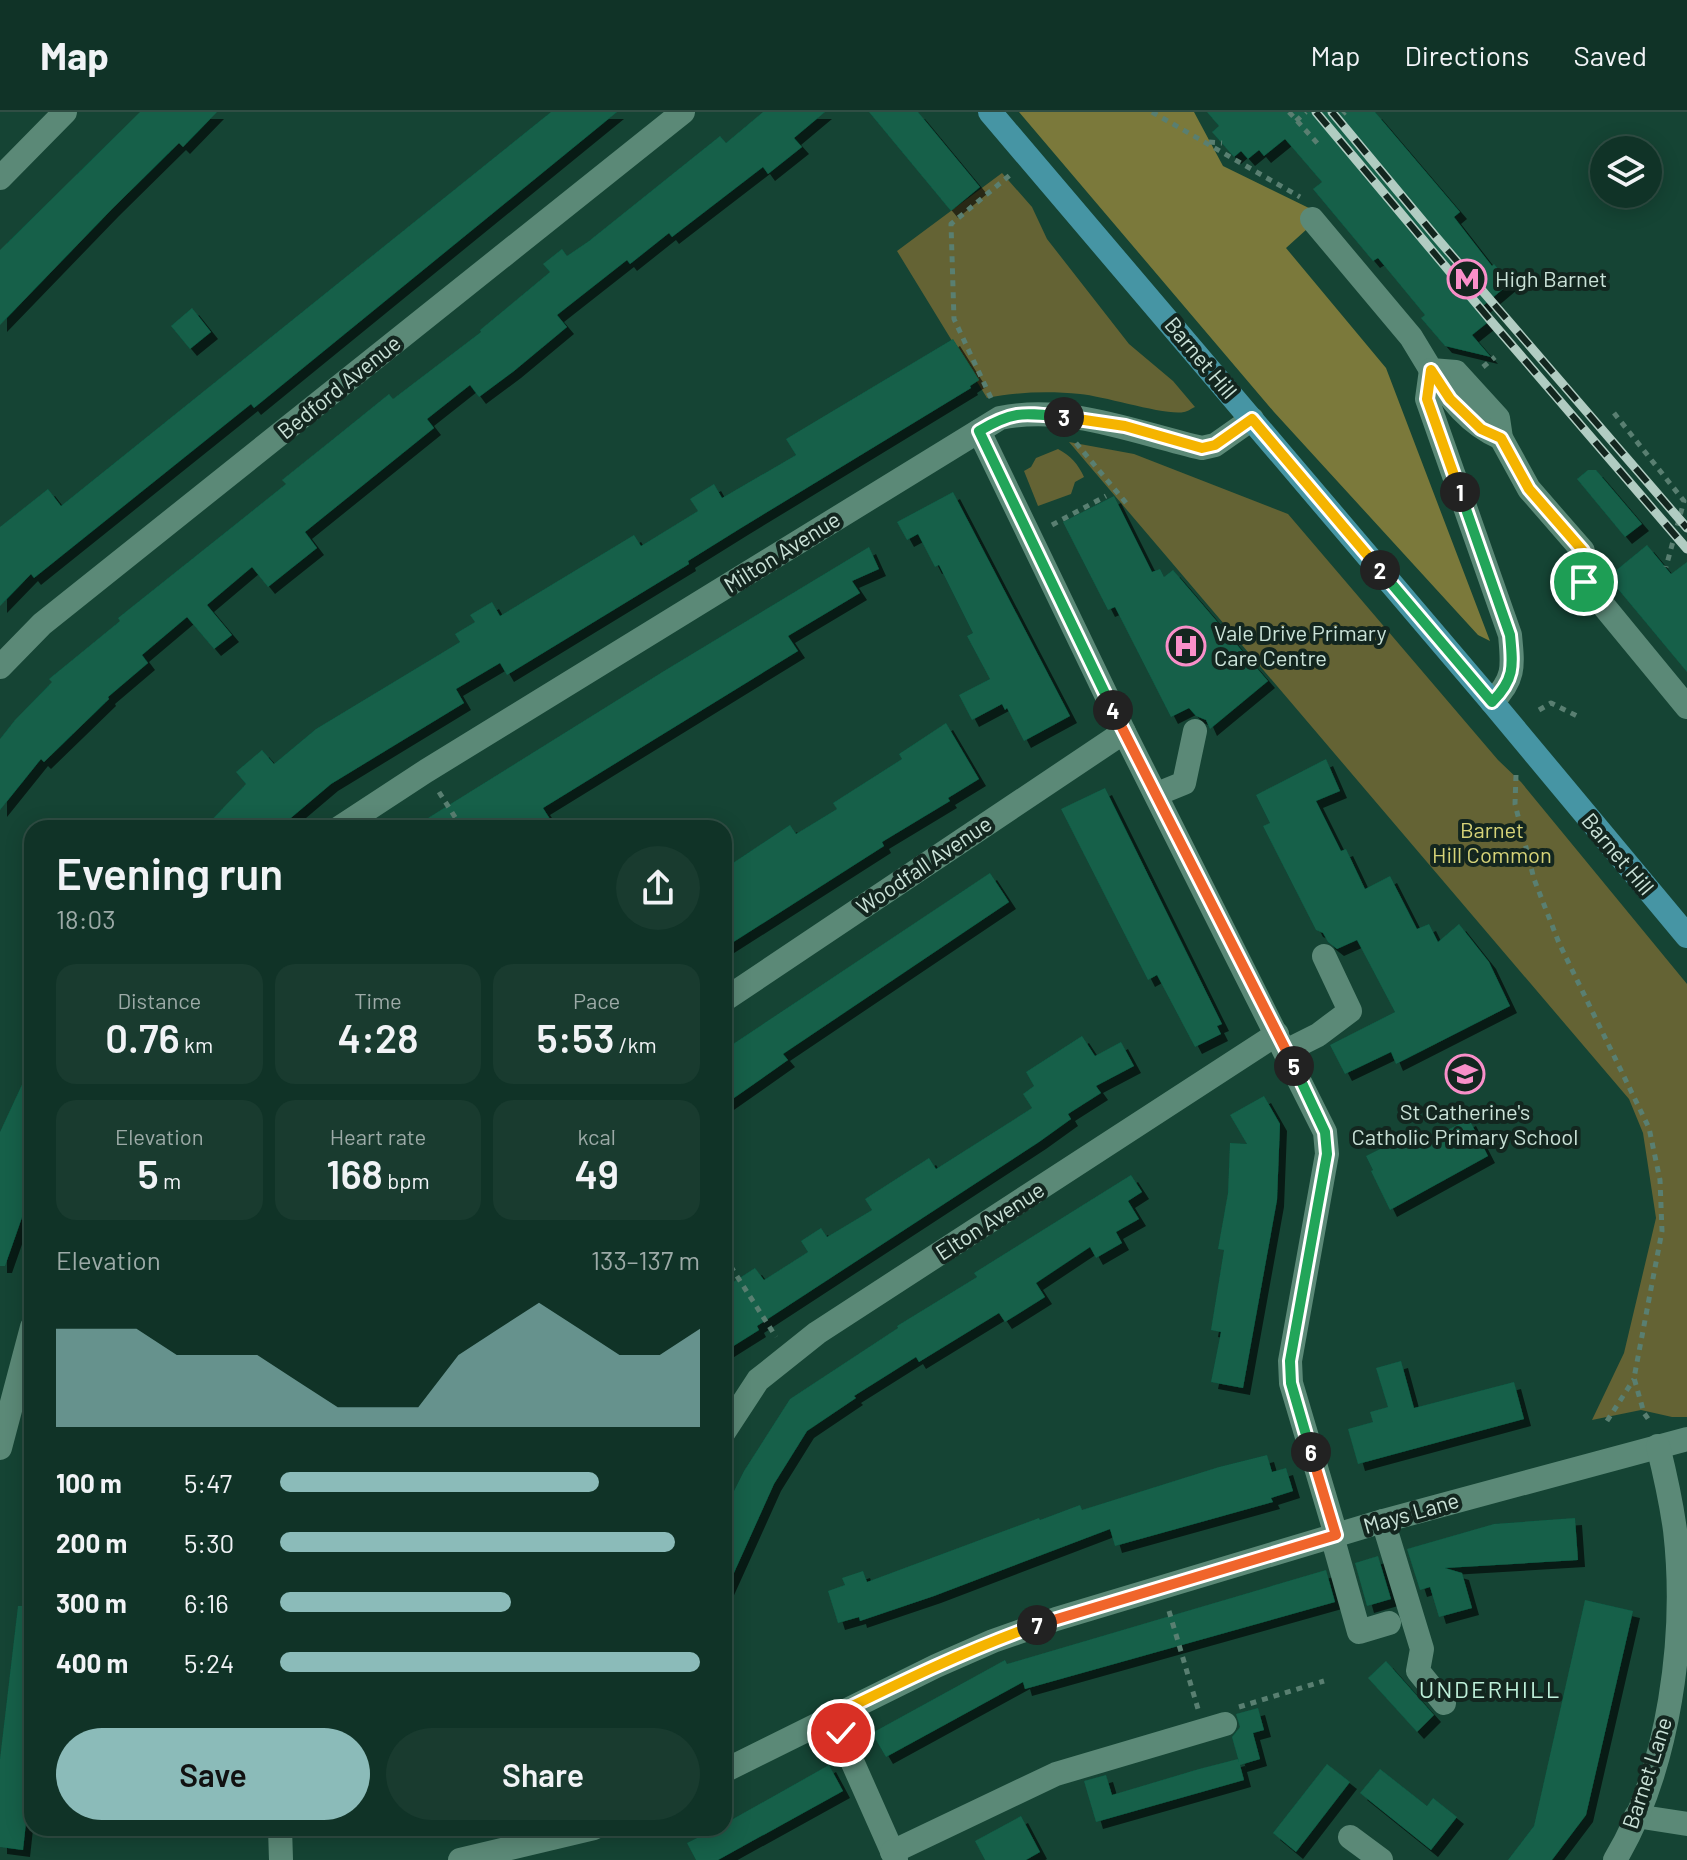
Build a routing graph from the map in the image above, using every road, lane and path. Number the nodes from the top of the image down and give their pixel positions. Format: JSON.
{"nodes":[{"id":1,"x":65,"y":112,"type":"edge"},
{"id":2,"x":683,"y":112,"type":"edge"},
{"id":3,"x":990,"y":112,"type":"edge"},
{"id":4,"x":1152,"y":112,"type":"edge"},
{"id":5,"x":1289,"y":112,"type":"edge"},
{"id":6,"x":1306,"y":112,"type":"edge"},
{"id":7,"x":1296,"y":121,"type":"junction"},
{"id":8,"x":1204,"y":142,"type":"junction"},
{"id":9,"x":1222,"y":143,"type":"dead end"},
{"id":10,"x":1319,"y":145,"type":"dead end"},
{"id":11,"x":1010,"y":175,"type":"dead end"},
{"id":12,"x":0,"y":178,"type":"edge"},
{"id":13,"x":1312,"y":219,"type":"joint"},
{"id":14,"x":1431,"y":370,"type":"junction"},
{"id":15,"x":991,"y":399,"type":"dead end"},
{"id":16,"x":1614,"y":413,"type":"dead end"},
{"id":17,"x":1252,"y":419,"type":"junction"},
{"id":18,"x":979,"y":431,"type":"junction"},
{"id":19,"x":1070,"y":436,"type":"dead end"},
{"id":20,"x":1106,"y":496,"type":"dead end"},
{"id":21,"x":1127,"y":504,"type":"dead end"},
{"id":22,"x":1044,"y":529,"type":"dead end"},
{"id":23,"x":1666,"y":567,"type":"dead end"},
{"id":24,"x":0,"y":667,"type":"edge"},
{"id":25,"x":1492,"y":702,"type":"junction"},
{"id":26,"x":1687,"y":707,"type":"edge"},
{"id":27,"x":1539,"y":710,"type":"dead end"},
{"id":28,"x":1577,"y":716,"type":"dead end"},
{"id":29,"x":1195,"y":731,"type":"dead end"},
{"id":30,"x":1124,"y":732,"type":"junction"},
{"id":31,"x":426,"y":771,"type":"junction"},
{"id":32,"x":1516,"y":775,"type":"dead end"},
{"id":33,"x":1157,"y":794,"type":"junction"},
{"id":34,"x":351,"y":820,"type":"edge"},
{"id":35,"x":457,"y":820,"type":"edge"},
{"id":36,"x":1687,"y":936,"type":"edge"},
{"id":37,"x":1324,"y":956,"type":"dead end"},
{"id":38,"x":732,"y":995,"type":"edge"},
{"id":39,"x":1282,"y":1043,"type":"junction"},
{"id":40,"x":732,"y":1268,"type":"edge"},
{"id":41,"x":787,"y":1354,"type":"junction"},
{"id":42,"x":24,"y":1357,"type":"edge"},
{"id":43,"x":1634,"y":1378,"type":"junction"},
{"id":44,"x":732,"y":1420,"type":"edge"},
{"id":45,"x":1607,"y":1421,"type":"dead end"},
{"id":46,"x":1687,"y":1439,"type":"edge"},
{"id":47,"x":1658,"y":1446,"type":"junction"},
{"id":48,"x":0,"y":1448,"type":"edge"},
{"id":49,"x":1383,"y":1521,"type":"junction"},
{"id":50,"x":1334,"y":1535,"type":"junction"},
{"id":51,"x":1162,"y":1587,"type":"junction"},
{"id":52,"x":1389,"y":1623,"type":"dead end"},
{"id":53,"x":1324,"y":1681,"type":"dead end"},
{"id":54,"x":1444,"y":1703,"type":"dead end"},
{"id":55,"x":832,"y":1716,"type":"junction"},
{"id":56,"x":1218,"y":1718,"type":"junction"},
{"id":57,"x":732,"y":1767,"type":"edge"},
{"id":58,"x":1636,"y":1816,"type":"junction"},
{"id":59,"x":1687,"y":1824,"type":"edge"},
{"id":60,"x":280,"y":1836,"type":"edge"},
{"id":61,"x":560,"y":1836,"type":"edge"},
{"id":62,"x":1350,"y":1837,"type":"dead end"},
{"id":63,"x":894,"y":1856,"type":"edge"},
{"id":64,"x":281,"y":1860,"type":"edge"},
{"id":65,"x":460,"y":1860,"type":"edge"},
{"id":66,"x":1381,"y":1860,"type":"edge"},
{"id":67,"x":1615,"y":1860,"type":"edge"}],
"edges":[{"from":1,"to":12,"type":"street"},
{"from":2,"to":24,"type":"street","name":"Bedford Avenue"},
{"from":3,"to":17,"type":"main road","name":"Barnet Hill"},
{"from":4,"to":8,"type":"path"},
{"from":5,"to":7,"type":"path"},
{"from":6,"to":7,"type":"path"},
{"from":7,"to":10,"type":"path"},
{"from":8,"to":9,"type":"path"},
{"from":8,"to":13,"type":"path"},
{"from":11,"to":15,"type":"path"},
{"from":13,"to":14,"type":"street"},
{"from":14,"to":25,"type":"street"},
{"from":14,"to":26,"type":"street"},
{"from":16,"to":23,"type":"path"},
{"from":17,"to":18,"type":"street","name":"Milton Avenue"},
{"from":17,"to":25,"type":"main road","name":"Barnet Hill"},
{"from":18,"to":30,"type":"street"},
{"from":18,"to":31,"type":"street","name":"Milton Avenue"},
{"from":19,"to":21,"type":"path"},
{"from":20,"to":22,"type":"path"},
{"from":25,"to":36,"type":"main road","name":"Barnet Hill"},
{"from":27,"to":28,"type":"path"},
{"from":29,"to":33,"type":"street"},
{"from":30,"to":33,"type":"street"},
{"from":30,"to":38,"type":"street","name":"Woodfall Avenue"},
{"from":31,"to":34,"type":"street","name":"Milton Avenue"},
{"from":31,"to":35,"type":"path"},
{"from":32,"to":43,"type":"path"},
{"from":33,"to":39,"type":"street"},
{"from":37,"to":39,"type":"street","name":"Elton Avenue"},
{"from":39,"to":41,"type":"street","name":"Elton Avenue"},
{"from":39,"to":50,"type":"street"},
{"from":40,"to":41,"type":"path"},
{"from":41,"to":44,"type":"street","name":"Elton Avenue"},
{"from":42,"to":48,"type":"street"},
{"from":43,"to":45,"type":"path"},
{"from":43,"to":47,"type":"path"},
{"from":46,"to":47,"type":"street"},
{"from":47,"to":49,"type":"street","name":"Mays Lane"},
{"from":47,"to":58,"type":"street","name":"Barnet Lane"},
{"from":49,"to":50,"type":"street","name":"Mays Lane"},
{"from":49,"to":54,"type":"street"},
{"from":50,"to":51,"type":"street","name":"Mays Lane"},
{"from":50,"to":52,"type":"street"},
{"from":51,"to":55,"type":"street","name":"Mays Lane"},
{"from":51,"to":56,"type":"path"},
{"from":53,"to":56,"type":"path"},
{"from":55,"to":57,"type":"street","name":"Mays Lane"},
{"from":55,"to":63,"type":"street"},
{"from":56,"to":63,"type":"street"},
{"from":58,"to":59,"type":"street"},
{"from":58,"to":67,"type":"street","name":"Barnet Lane"},
{"from":60,"to":64,"type":"street"},
{"from":61,"to":65,"type":"street"},
{"from":62,"to":66,"type":"street"}]}
